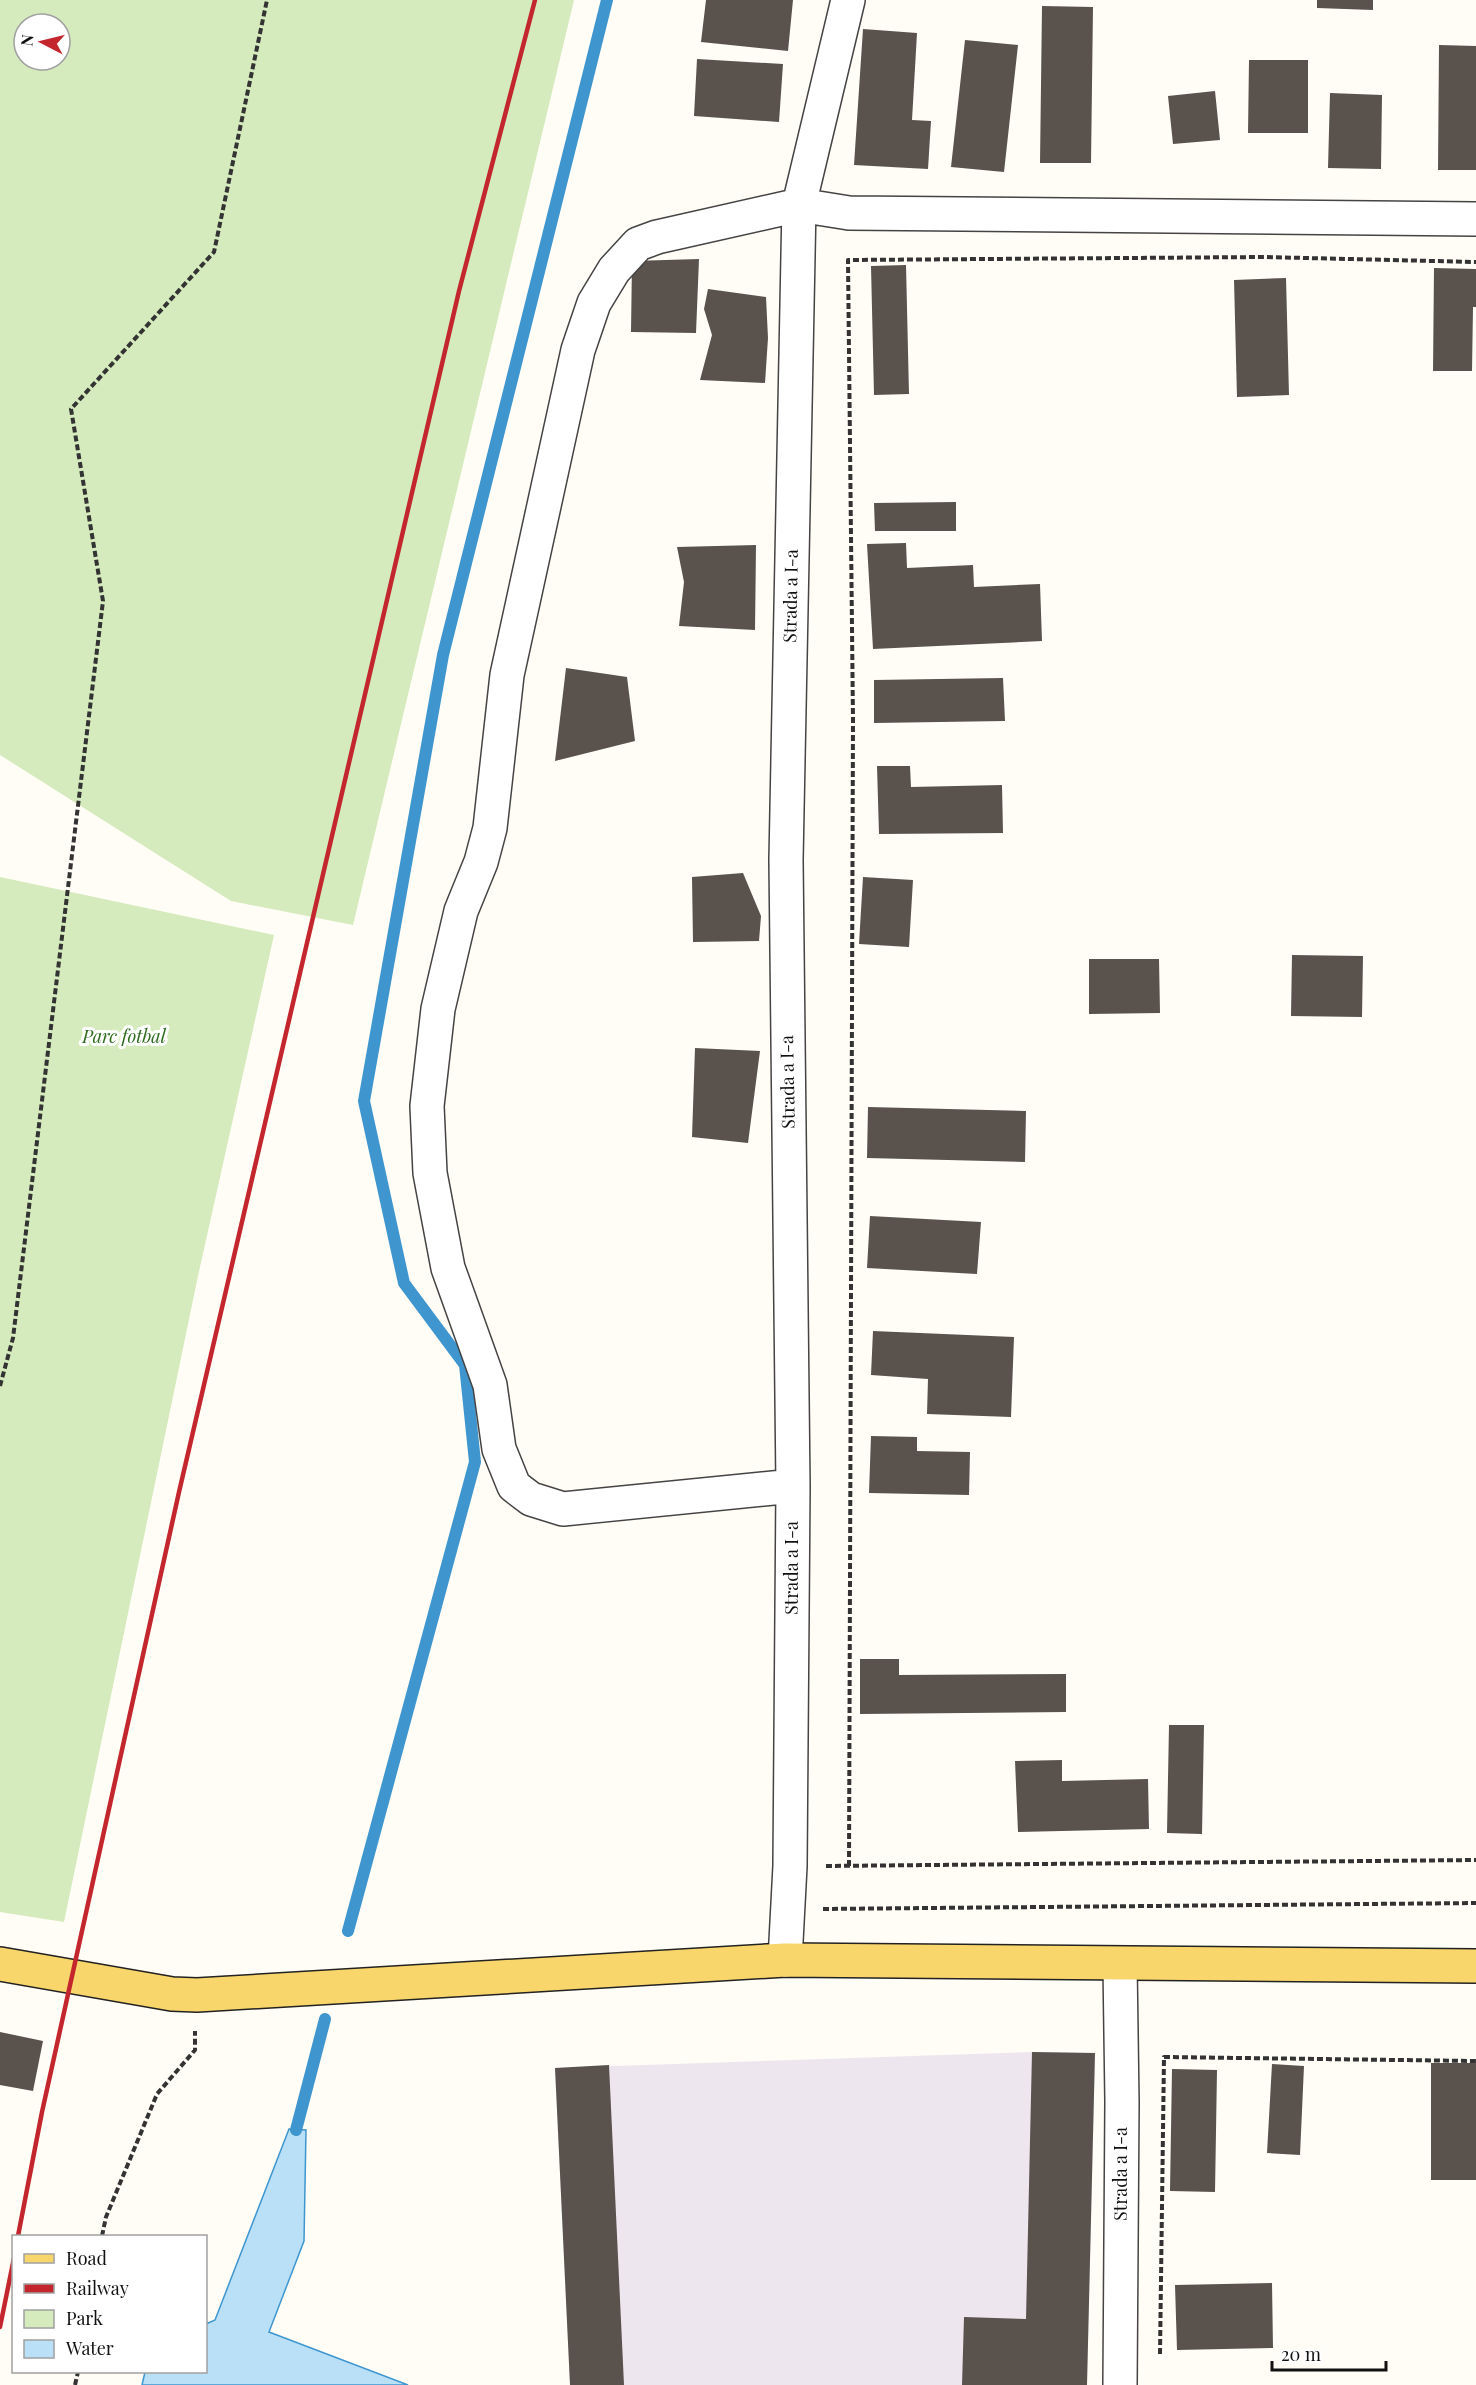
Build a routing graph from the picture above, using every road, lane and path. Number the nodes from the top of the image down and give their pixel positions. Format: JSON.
{"nodes":[{"id":1,"x":267,"y":0,"type":"edge"},
{"id":2,"x":848,"y":0,"type":"edge"},
{"id":3,"x":799,"y":205,"type":"junction"},
{"id":4,"x":1476,"y":219,"type":"edge"},
{"id":5,"x":1476,"y":262,"type":"edge"},
{"id":6,"x":0,"y":1386,"type":"edge"},
{"id":7,"x":793,"y":1485,"type":"junction"},
{"id":8,"x":1476,"y":1860,"type":"edge"},
{"id":9,"x":790,"y":1866,"type":"junction"},
{"id":10,"x":849,"y":1866,"type":"junction"},
{"id":11,"x":1476,"y":1903,"type":"edge"},
{"id":12,"x":789,"y":1909,"type":"junction"},
{"id":13,"x":785,"y":1960,"type":"junction"},
{"id":14,"x":0,"y":1964,"type":"edge"},
{"id":15,"x":1120,"y":1964,"type":"junction"},
{"id":16,"x":1476,"y":1966,"type":"edge"},
{"id":17,"x":197,"y":1995,"type":"junction"},
{"id":18,"x":1476,"y":2061,"type":"edge"},
{"id":19,"x":102,"y":2235,"type":"edge"},
{"id":20,"x":1159,"y":2362,"type":"dead end"},
{"id":21,"x":1120,"y":2385,"type":"edge"}],
"edges":[{"from":1,"to":6,"type":"path"},
{"from":2,"to":3,"type":"street","name":"Strada a I-a"},
{"from":3,"to":4,"type":"street"},
{"from":3,"to":7,"type":"street","name":"Strada a I-a"},
{"from":3,"to":7,"type":"street"},
{"from":5,"to":10,"type":"path"},
{"from":7,"to":9,"type":"street","name":"Strada a I-a"},
{"from":8,"to":10,"type":"path"},
{"from":9,"to":10,"type":"path"},
{"from":9,"to":12,"type":"street","name":"Strada a I-a"},
{"from":11,"to":12,"type":"path"},
{"from":12,"to":13,"type":"street","name":"Strada a I-a"},
{"from":13,"to":15,"type":"main road"},
{"from":13,"to":17,"type":"main road"},
{"from":14,"to":17,"type":"main road"},
{"from":15,"to":16,"type":"main road"},
{"from":15,"to":21,"type":"street","name":"Strada a I-a"},
{"from":17,"to":19,"type":"path"},
{"from":18,"to":20,"type":"path"}]}
